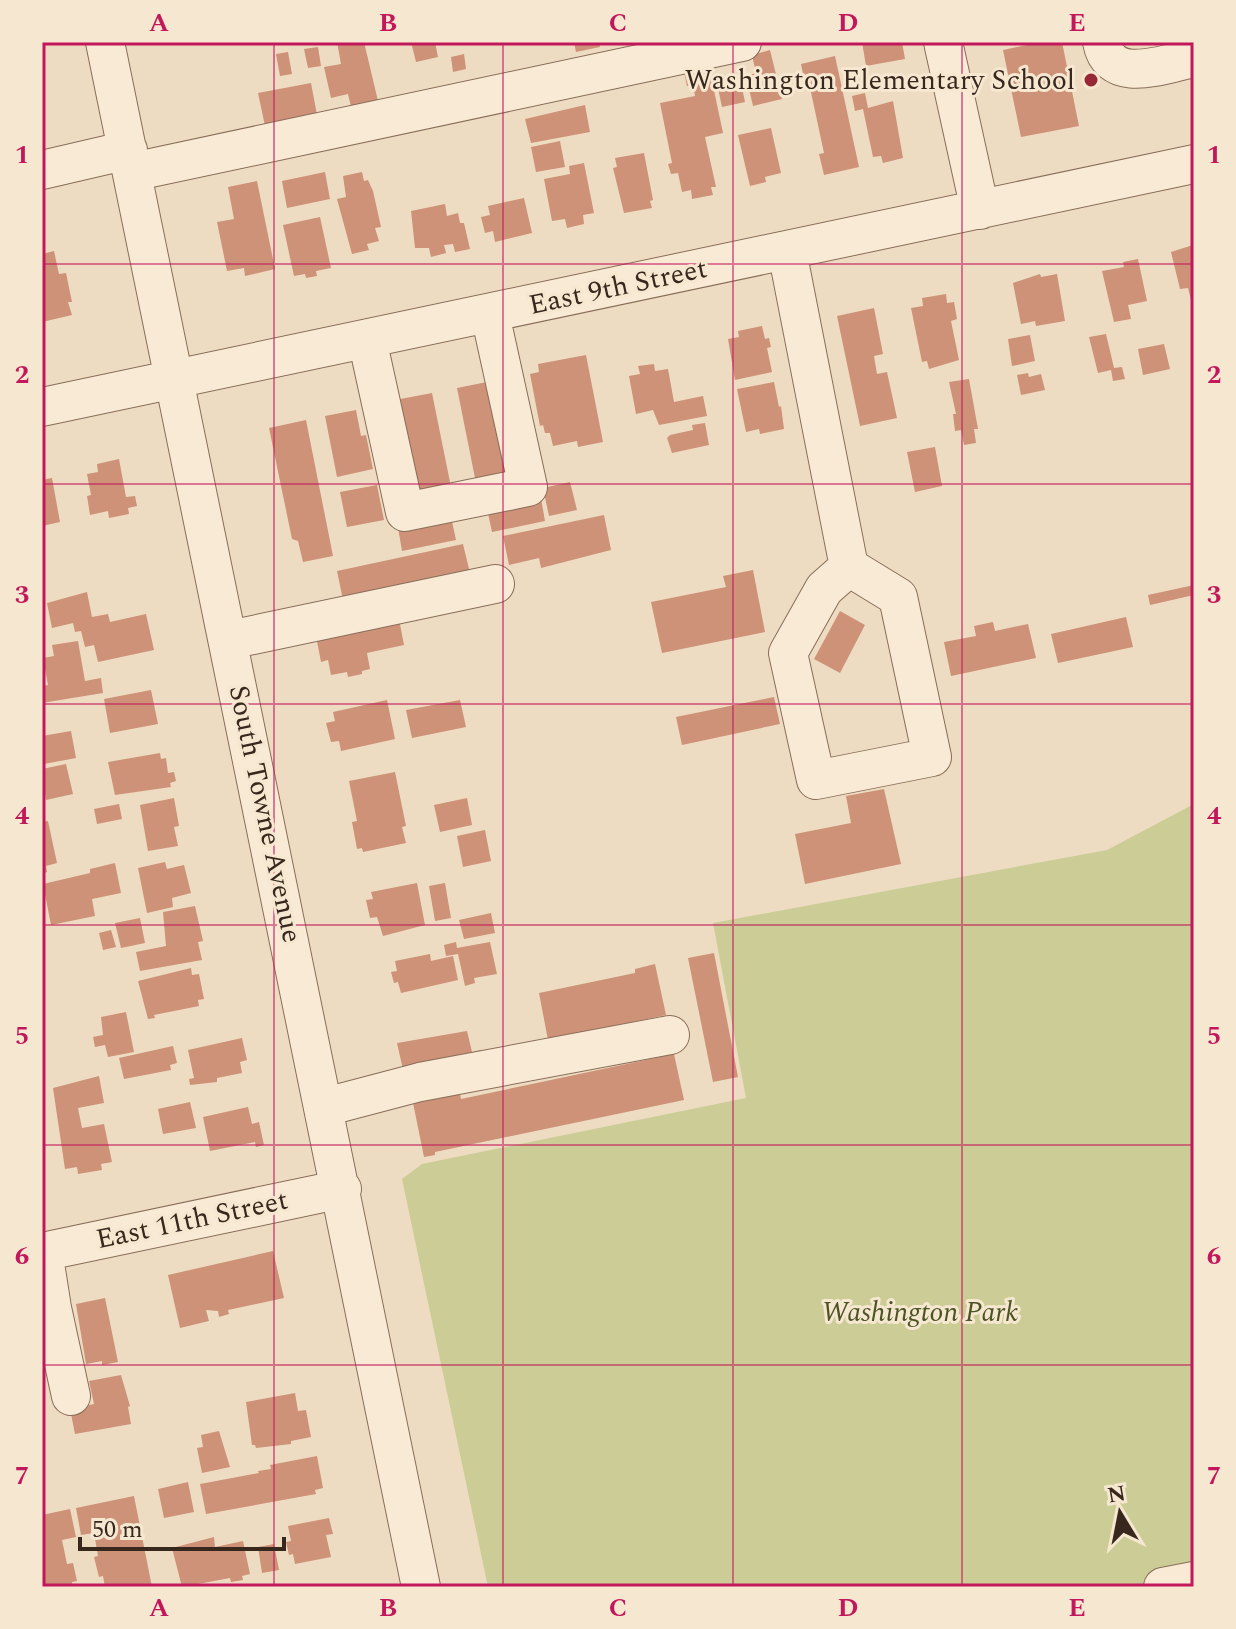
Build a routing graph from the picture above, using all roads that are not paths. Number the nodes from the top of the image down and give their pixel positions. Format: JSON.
{"nodes":[{"id":1,"x":105,"y":42,"type":"edge"},
{"id":2,"x":742,"y":42,"type":"edge"},
{"id":3,"x":943,"y":42,"type":"edge"},
{"id":4,"x":1102,"y":42,"type":"edge"},
{"id":5,"x":1194,"y":58,"type":"edge"},
{"id":6,"x":130,"y":161,"type":"junction"},
{"id":7,"x":1194,"y":164,"type":"edge"},
{"id":8,"x":42,"y":170,"type":"edge"},
{"id":9,"x":980,"y":210,"type":"junction"},
{"id":10,"x":787,"y":251,"type":"junction"},
{"id":11,"x":490,"y":314,"type":"junction"},
{"id":12,"x":367,"y":339,"type":"junction"},
{"id":13,"x":176,"y":380,"type":"junction"},
{"id":14,"x":42,"y":407,"type":"edge"},
{"id":15,"x":849,"y":567,"type":"junction"},
{"id":16,"x":495,"y":584,"type":"dead end"},
{"id":17,"x":229,"y":640,"type":"junction"},
{"id":18,"x":670,"y":1035,"type":"dead end"},
{"id":19,"x":325,"y":1107,"type":"junction"},
{"id":20,"x":342,"y":1189,"type":"junction"},
{"id":21,"x":43,"y":1252,"type":"edge"},
{"id":22,"x":71,"y":1396,"type":"dead end"},
{"id":23,"x":1194,"y":1581,"type":"edge"},
{"id":24,"x":417,"y":1586,"type":"edge"},
{"id":25,"x":1163,"y":1587,"type":"edge"}],
"edges":[{"from":1,"to":6,"type":"street","name":"South Towne Avenue"},
{"from":2,"to":6,"type":"street"},
{"from":3,"to":9,"type":"street"},
{"from":4,"to":5,"type":"street"},
{"from":6,"to":8,"type":"street"},
{"from":6,"to":13,"type":"street","name":"South Towne Avenue"},
{"from":7,"to":9,"type":"street","name":"East 9th Street"},
{"from":9,"to":10,"type":"street","name":"East 9th Street"},
{"from":10,"to":11,"type":"street","name":"East 9th Street"},
{"from":10,"to":15,"type":"street"},
{"from":11,"to":12,"type":"street","name":"East 9th Street"},
{"from":11,"to":12,"type":"street"},
{"from":12,"to":13,"type":"street","name":"East 9th Street"},
{"from":13,"to":14,"type":"street","name":"East 9th Street"},
{"from":13,"to":17,"type":"street","name":"South Towne Avenue"},
{"from":15,"to":15,"type":"street"},
{"from":16,"to":17,"type":"street"},
{"from":17,"to":19,"type":"street","name":"South Towne Avenue"},
{"from":18,"to":19,"type":"street"},
{"from":19,"to":20,"type":"street","name":"South Towne Avenue"},
{"from":20,"to":21,"type":"street","name":"East 11th Street"},
{"from":20,"to":24,"type":"street","name":"South Towne Avenue"},
{"from":21,"to":22,"type":"street"},
{"from":23,"to":25,"type":"street"}]}
